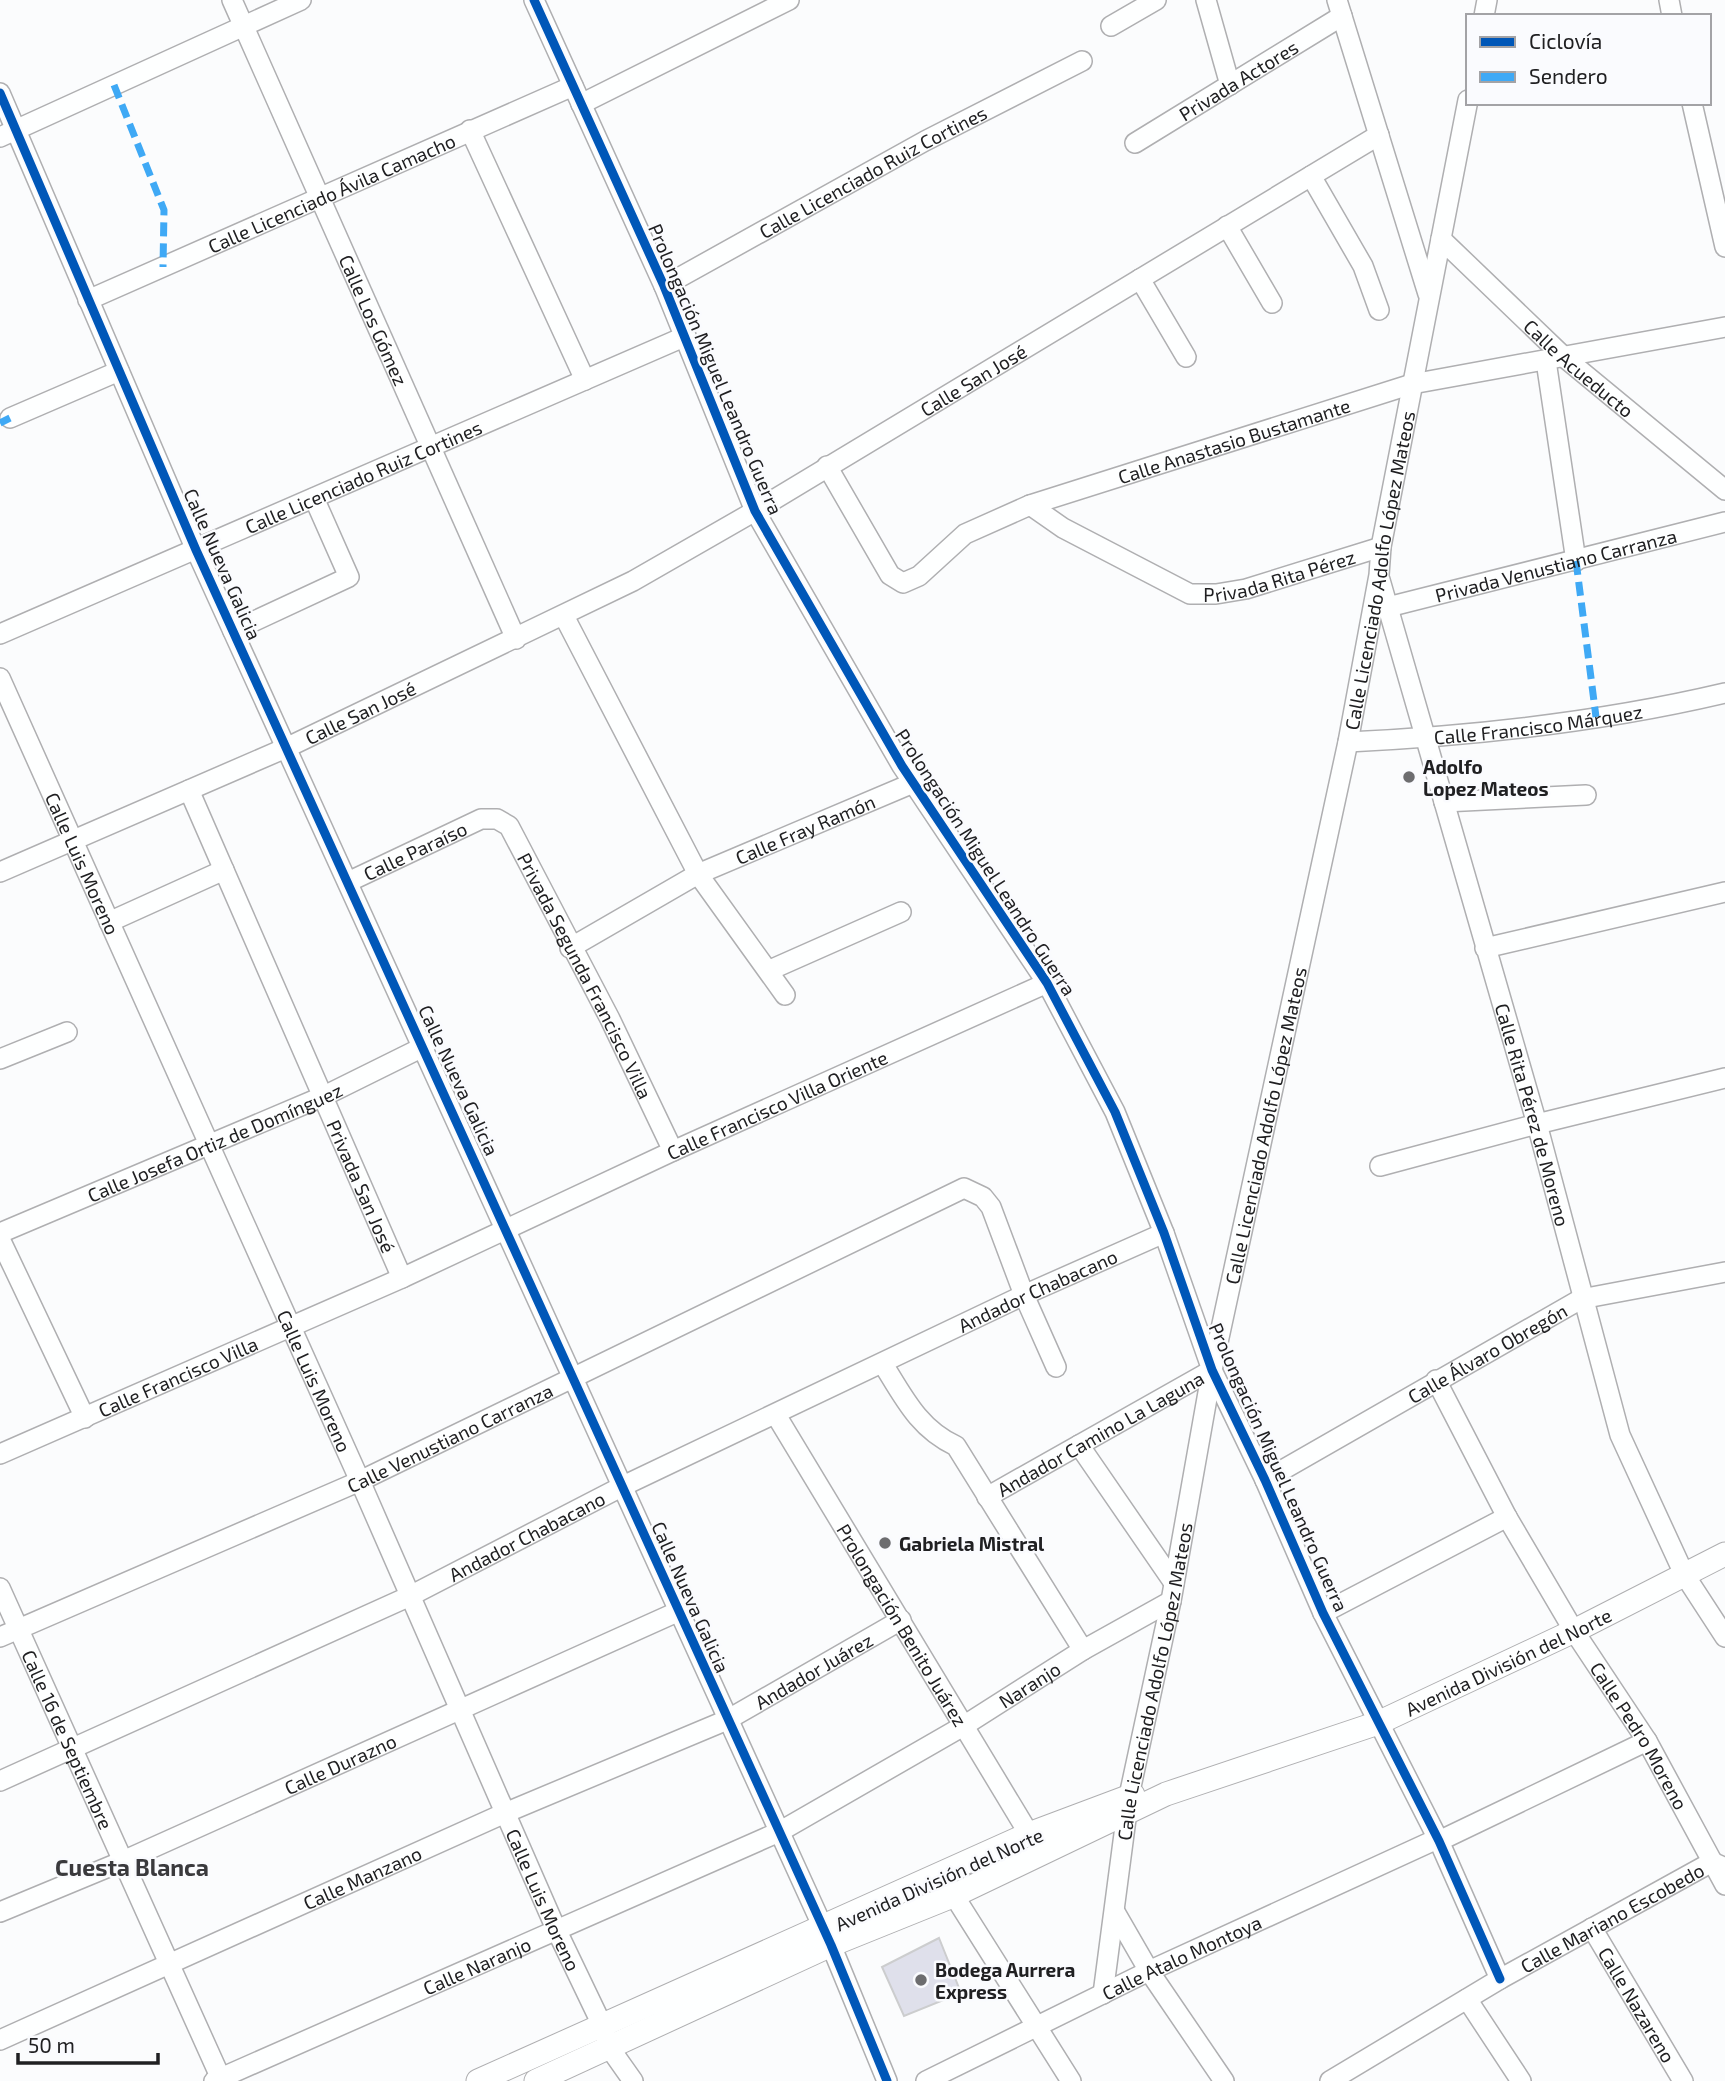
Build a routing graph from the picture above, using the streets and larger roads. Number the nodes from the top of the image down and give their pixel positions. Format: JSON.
{"nodes":[{"id":1,"x":232,"y":0,"type":"edge"},
{"id":2,"x":301,"y":0,"type":"edge"},
{"id":3,"x":534,"y":0,"type":"edge"},
{"id":4,"x":789,"y":0,"type":"edge"},
{"id":5,"x":1156,"y":0,"type":"edge"},
{"id":6,"x":1206,"y":0,"type":"edge"},
{"id":7,"x":1340,"y":8,"type":"edge"},
{"id":8,"x":244,"y":25,"type":"junction"},
{"id":9,"x":1111,"y":26,"type":"dead end"},
{"id":10,"x":1082,"y":61,"type":"dead end"},
{"id":11,"x":1230,"y":85,"type":"junction"},
{"id":12,"x":573,"y":86,"type":"junction"},
{"id":13,"x":0,"y":93,"type":"edge"},
{"id":14,"x":581,"y":104,"type":"junction"},
{"id":15,"x":1467,"y":105,"type":"edge"},
{"id":16,"x":1692,"y":105,"type":"edge"},
{"id":17,"x":470,"y":130,"type":"junction"},
{"id":18,"x":8,"y":134,"type":"edge"},
{"id":19,"x":1379,"y":135,"type":"junction"},
{"id":20,"x":1135,"y":144,"type":"dead end"},
{"id":21,"x":1311,"y":176,"type":"junction"},
{"id":22,"x":319,"y":196,"type":"junction"},
{"id":23,"x":1227,"y":226,"type":"junction"},
{"id":24,"x":1441,"y":239,"type":"junction"},
{"id":25,"x":1725,"y":247,"type":"edge"},
{"id":26,"x":1140,"y":279,"type":"junction"},
{"id":27,"x":664,"y":286,"type":"junction"},
{"id":28,"x":88,"y":299,"type":"junction"},
{"id":29,"x":1430,"y":299,"type":"junction"},
{"id":30,"x":1272,"y":303,"type":"dead end"},
{"id":31,"x":1379,"y":310,"type":"dead end"},
{"id":32,"x":1725,"y":327,"type":"edge"},
{"id":33,"x":685,"y":336,"type":"junction"},
{"id":34,"x":1186,"y":357,"type":"dead end"},
{"id":35,"x":1555,"y":359,"type":"junction"},
{"id":36,"x":119,"y":371,"type":"junction"},
{"id":37,"x":585,"y":380,"type":"junction"},
{"id":38,"x":1412,"y":384,"type":"junction"},
{"id":39,"x":10,"y":418,"type":"dead end"},
{"id":40,"x":432,"y":447,"type":"junction"},
{"id":41,"x":827,"y":466,"type":"junction"},
{"id":42,"x":1725,"y":491,"type":"edge"},
{"id":43,"x":314,"y":498,"type":"junction"},
{"id":44,"x":1030,"y":505,"type":"junction"},
{"id":45,"x":755,"y":511,"type":"junction"},
{"id":46,"x":1725,"y":522,"type":"edge"},
{"id":47,"x":1381,"y":547,"type":"junction"},
{"id":48,"x":196,"y":550,"type":"junction"},
{"id":49,"x":1576,"y":561,"type":"junction"},
{"id":50,"x":1379,"y":575,"type":"junction"},
{"id":51,"x":1388,"y":607,"type":"junction"},
{"id":52,"x":564,"y":616,"type":"junction"},
{"id":53,"x":233,"y":631,"type":"junction"},
{"id":54,"x":0,"y":634,"type":"edge"},
{"id":55,"x":516,"y":639,"type":"junction"},
{"id":56,"x":0,"y":678,"type":"edge"},
{"id":57,"x":1725,"y":693,"type":"edge"},
{"id":58,"x":1426,"y":738,"type":"junction"},
{"id":59,"x":1348,"y":742,"type":"junction"},
{"id":60,"x":288,"y":747,"type":"junction"},
{"id":61,"x":913,"y":783,"type":"junction"},
{"id":62,"x":189,"y":790,"type":"junction"},
{"id":63,"x":1586,"y":795,"type":"dead end"},
{"id":64,"x":1444,"y":802,"type":"junction"},
{"id":65,"x":481,"y":819,"type":"joint"},
{"id":66,"x":71,"y":838,"type":"junction"},
{"id":67,"x":224,"y":870,"type":"junction"},
{"id":68,"x":0,"y":872,"type":"edge"},
{"id":69,"x":698,"y":874,"type":"junction"},
{"id":70,"x":348,"y":881,"type":"junction"},
{"id":71,"x":1725,"y":892,"type":"edge"},
{"id":72,"x":901,"y":912,"type":"dead end"},
{"id":73,"x":109,"y":922,"type":"junction"},
{"id":74,"x":570,"y":948,"type":"junction"},
{"id":75,"x":1485,"y":948,"type":"junction"},
{"id":76,"x":770,"y":970,"type":"junction"},
{"id":77,"x":1046,"y":983,"type":"junction"},
{"id":78,"x":785,"y":995,"type":"dead end"},
{"id":79,"x":67,"y":1032,"type":"dead end"},
{"id":80,"x":425,"y":1046,"type":"junction"},
{"id":81,"x":0,"y":1059,"type":"edge"},
{"id":82,"x":1725,"y":1078,"type":"edge"},
{"id":83,"x":324,"y":1096,"type":"junction"},
{"id":84,"x":1537,"y":1124,"type":"junction"},
{"id":85,"x":209,"y":1143,"type":"junction"},
{"id":86,"x":673,"y":1150,"type":"junction"},
{"id":87,"x":1380,"y":1166,"type":"dead end"},
{"id":88,"x":507,"y":1227,"type":"junction"},
{"id":89,"x":1164,"y":1233,"type":"junction"},
{"id":90,"x":0,"y":1236,"type":"edge"},
{"id":91,"x":1725,"y":1272,"type":"edge"},
{"id":92,"x":402,"y":1278,"type":"junction"},
{"id":93,"x":1024,"y":1296,"type":"junction"},
{"id":94,"x":1581,"y":1299,"type":"junction"},
{"id":95,"x":290,"y":1326,"type":"junction"},
{"id":96,"x":883,"y":1364,"type":"junction"},
{"id":97,"x":1056,"y":1367,"type":"dead end"},
{"id":98,"x":1212,"y":1370,"type":"junction"},
{"id":99,"x":576,"y":1379,"type":"junction"},
{"id":100,"x":1436,"y":1380,"type":"junction"},
{"id":101,"x":776,"y":1415,"type":"junction"},
{"id":102,"x":85,"y":1418,"type":"junction"},
{"id":103,"x":1079,"y":1445,"type":"junction"},
{"id":104,"x":0,"y":1454,"type":"edge"},
{"id":105,"x":1265,"y":1480,"type":"junction"},
{"id":106,"x":360,"y":1481,"type":"junction"},
{"id":107,"x":623,"y":1486,"type":"junction"},
{"id":108,"x":987,"y":1497,"type":"junction"},
{"id":109,"x":1507,"y":1517,"type":"junction"},
{"id":110,"x":1725,"y":1554,"type":"edge"},
{"id":111,"x":1684,"y":1574,"type":"junction"},
{"id":112,"x":0,"y":1588,"type":"edge"},
{"id":113,"x":1173,"y":1592,"type":"junction"},
{"id":114,"x":410,"y":1596,"type":"junction"},
{"id":115,"x":677,"y":1612,"type":"junction"},
{"id":116,"x":1323,"y":1613,"type":"junction"},
{"id":117,"x":901,"y":1620,"type":"junction"},
{"id":118,"x":18,"y":1629,"type":"junction"},
{"id":119,"x":1574,"y":1631,"type":"junction"},
{"id":120,"x":0,"y":1637,"type":"edge"},
{"id":121,"x":1725,"y":1637,"type":"edge"},
{"id":122,"x":1083,"y":1650,"type":"junction"},
{"id":123,"x":460,"y":1711,"type":"junction"},
{"id":124,"x":727,"y":1720,"type":"junction"},
{"id":125,"x":1378,"y":1723,"type":"junction"},
{"id":126,"x":965,"y":1725,"type":"junction"},
{"id":127,"x":1647,"y":1741,"type":"junction"},
{"id":128,"x":73,"y":1749,"type":"junction"},
{"id":129,"x":0,"y":1781,"type":"edge"},
{"id":130,"x":1128,"y":1804,"type":"junction"},
{"id":131,"x":505,"y":1813,"type":"junction"},
{"id":132,"x":779,"y":1832,"type":"junction"},
{"id":133,"x":1029,"y":1834,"type":"junction"},
{"id":134,"x":1438,"y":1840,"type":"junction"},
{"id":135,"x":123,"y":1861,"type":"junction"},
{"id":136,"x":1718,"y":1865,"type":"edge"},
{"id":137,"x":941,"y":1875,"type":"junction"},
{"id":138,"x":1725,"y":1885,"type":"edge"},
{"id":139,"x":955,"y":1895,"type":"junction"},
{"id":140,"x":0,"y":1912,"type":"edge"},
{"id":141,"x":1115,"y":1912,"type":"junction"},
{"id":142,"x":1592,"y":1928,"type":"junction"},
{"id":143,"x":556,"y":1929,"type":"junction"},
{"id":144,"x":827,"y":1936,"type":"junction"},
{"id":145,"x":169,"y":1963,"type":"junction"},
{"id":146,"x":1149,"y":1971,"type":"junction"},
{"id":147,"x":1500,"y":1979,"type":"junction"},
{"id":148,"x":1103,"y":1994,"type":"junction"},
{"id":149,"x":1467,"y":1998,"type":"junction"},
{"id":150,"x":1037,"y":2028,"type":"junction"},
{"id":151,"x":606,"y":2036,"type":"junction"},
{"id":152,"x":0,"y":2040,"type":"edge"},
{"id":153,"x":219,"y":2080,"type":"edge"},
{"id":154,"x":478,"y":2081,"type":"edge"},
{"id":155,"x":536,"y":2081,"type":"edge"},
{"id":156,"x":633,"y":2081,"type":"edge"},
{"id":157,"x":887,"y":2081,"type":"edge"},
{"id":158,"x":926,"y":2081,"type":"edge"},
{"id":159,"x":1070,"y":2081,"type":"edge"},
{"id":160,"x":1224,"y":2081,"type":"edge"},
{"id":161,"x":1330,"y":2081,"type":"edge"},
{"id":162,"x":1521,"y":2081,"type":"edge"},
{"id":163,"x":1683,"y":2081,"type":"edge"}],
"edges":[{"from":1,"to":8,"type":"street","name":"Calle Los Gómez"},
{"from":2,"to":8,"type":"street"},
{"from":3,"to":12,"type":"street","name":"Prolongación Miguel Leandro Guerra"},
{"from":4,"to":14,"type":"street"},
{"from":5,"to":9,"type":"street"},
{"from":6,"to":11,"type":"street"},
{"from":7,"to":11,"type":"street","name":"Privada Actores"},
{"from":7,"to":19,"type":"street"},
{"from":8,"to":18,"type":"street"},
{"from":8,"to":22,"type":"street","name":"Calle Los Gómez"},
{"from":10,"to":27,"type":"street","name":"Calle Licenciado Ruiz Cortines"},
{"from":11,"to":20,"type":"street","name":"Privada Actores"},
{"from":12,"to":14,"type":"street","name":"Prolongación Miguel Leandro Guerra"},
{"from":12,"to":17,"type":"street","name":"Calle Licenciado Ávila Camacho"},
{"from":13,"to":18,"type":"street","name":"Calle Nueva Galicia"},
{"from":14,"to":27,"type":"street","name":"Prolongación Miguel Leandro Guerra"},
{"from":15,"to":24,"type":"street","name":"Calle Licenciado Adolfo López Mateos"},
{"from":16,"to":25,"type":"street"},
{"from":17,"to":22,"type":"street","name":"Calle Licenciado Ávila Camacho"},
{"from":17,"to":37,"type":"street"},
{"from":18,"to":28,"type":"street","name":"Calle Nueva Galicia"},
{"from":19,"to":21,"type":"street","name":"Calle San José"},
{"from":19,"to":29,"type":"street"},
{"from":21,"to":23,"type":"street","name":"Calle San José"},
{"from":21,"to":31,"type":"street"},
{"from":22,"to":28,"type":"street","name":"Calle Licenciado Ávila Camacho"},
{"from":22,"to":40,"type":"street","name":"Calle Los Gómez"},
{"from":23,"to":26,"type":"street","name":"Calle San José"},
{"from":23,"to":30,"type":"street"},
{"from":24,"to":29,"type":"street","name":"Calle Licenciado Adolfo López Mateos"},
{"from":24,"to":35,"type":"street","name":"Calle Acueducto"},
{"from":26,"to":34,"type":"street"},
{"from":26,"to":41,"type":"street","name":"Calle San José"},
{"from":27,"to":33,"type":"street","name":"Prolongación Miguel Leandro Guerra"},
{"from":28,"to":36,"type":"street","name":"Calle Nueva Galicia"},
{"from":29,"to":38,"type":"street","name":"Calle Licenciado Adolfo López Mateos"},
{"from":32,"to":35,"type":"street","name":"Calle Anastasio Bustamante"},
{"from":33,"to":37,"type":"street","name":"Calle Licenciado Ruiz Cortines"},
{"from":33,"to":45,"type":"street","name":"Prolongación Miguel Leandro Guerra"},
{"from":35,"to":38,"type":"street","name":"Calle Anastasio Bustamante"},
{"from":35,"to":42,"type":"street","name":"Calle Acueducto"},
{"from":35,"to":49,"type":"street"},
{"from":36,"to":39,"type":"street"},
{"from":36,"to":48,"type":"street","name":"Calle Nueva Galicia"},
{"from":37,"to":40,"type":"street","name":"Calle Licenciado Ruiz Cortines"},
{"from":38,"to":44,"type":"street","name":"Calle Anastasio Bustamante"},
{"from":38,"to":47,"type":"street","name":"Calle Licenciado Adolfo López Mateos"},
{"from":40,"to":43,"type":"street","name":"Calle Licenciado Ruiz Cortines"},
{"from":40,"to":55,"type":"street","name":"Calle Los Gómez"},
{"from":41,"to":44,"type":"street","name":"Calle Anastasio Bustamante"},
{"from":41,"to":45,"type":"street","name":"Calle San José"},
{"from":43,"to":48,"type":"street","name":"Calle Licenciado Ruiz Cortines"},
{"from":43,"to":53,"type":"street"},
{"from":44,"to":47,"type":"street","name":"Privada Rita Pérez"},
{"from":45,"to":52,"type":"street","name":"Calle San José"},
{"from":45,"to":61,"type":"street","name":"Prolongación Miguel Leandro Guerra"},
{"from":46,"to":49,"type":"street","name":"Privada Venustiano Carranza"},
{"from":47,"to":50,"type":"street","name":"Calle Licenciado Adolfo López Mateos"},
{"from":48,"to":53,"type":"street","name":"Calle Nueva Galicia"},
{"from":48,"to":54,"type":"street","name":"Calle Licenciado Ruiz Cortines"},
{"from":49,"to":51,"type":"street","name":"Privada Venustiano Carranza"},
{"from":50,"to":51,"type":"street","name":"Calle Rita Pérez de Moreno"},
{"from":50,"to":59,"type":"street","name":"Calle Licenciado Adolfo López Mateos"},
{"from":51,"to":58,"type":"street","name":"Calle Rita Pérez de Moreno"},
{"from":52,"to":55,"type":"street","name":"Calle San José"},
{"from":52,"to":69,"type":"street"},
{"from":53,"to":60,"type":"street","name":"Calle Nueva Galicia"},
{"from":55,"to":60,"type":"street","name":"Calle San José"},
{"from":56,"to":66,"type":"street","name":"Calle Luis Moreno"},
{"from":57,"to":58,"type":"street","name":"Calle Francisco Márquez"},
{"from":58,"to":59,"type":"street","name":"Calle Francisco Márquez"},
{"from":58,"to":64,"type":"street","name":"Calle Rita Pérez de Moreno"},
{"from":59,"to":98,"type":"street","name":"Calle Licenciado Adolfo López Mateos"},
{"from":60,"to":62,"type":"street","name":"Calle San José"},
{"from":60,"to":70,"type":"street","name":"Calle Nueva Galicia"},
{"from":61,"to":69,"type":"street","name":"Calle Fray Ramón"},
{"from":61,"to":77,"type":"street","name":"Prolongación Miguel Leandro Guerra"},
{"from":62,"to":66,"type":"street","name":"Calle San José"},
{"from":62,"to":67,"type":"street"},
{"from":63,"to":64,"type":"street"},
{"from":64,"to":75,"type":"street","name":"Calle Rita Pérez de Moreno"},
{"from":65,"to":70,"type":"street","name":"Calle Paraíso"},
{"from":65,"to":74,"type":"street","name":"Privada Segunda Francisco Villa"},
{"from":66,"to":68,"type":"street","name":"Calle San José"},
{"from":66,"to":73,"type":"street","name":"Calle Luis Moreno"},
{"from":67,"to":73,"type":"street"},
{"from":67,"to":83,"type":"street"},
{"from":69,"to":74,"type":"street","name":"Calle Fray Ramón"},
{"from":69,"to":76,"type":"street"},
{"from":70,"to":80,"type":"street","name":"Calle Nueva Galicia"},
{"from":71,"to":75,"type":"street"},
{"from":72,"to":76,"type":"street"},
{"from":73,"to":85,"type":"street","name":"Calle Luis Moreno"},
{"from":74,"to":86,"type":"street","name":"Privada Segunda Francisco Villa"},
{"from":75,"to":84,"type":"street","name":"Calle Rita Pérez de Moreno"},
{"from":76,"to":78,"type":"street"},
{"from":77,"to":86,"type":"street","name":"Calle Francisco Villa Oriente"},
{"from":77,"to":89,"type":"street","name":"Prolongación Miguel Leandro Guerra"},
{"from":79,"to":81,"type":"street"},
{"from":80,"to":83,"type":"street","name":"Calle Josefa Ortiz de Domínguez"},
{"from":80,"to":88,"type":"street","name":"Calle Nueva Galicia"},
{"from":82,"to":84,"type":"street"},
{"from":83,"to":85,"type":"street","name":"Calle Josefa Ortiz de Domínguez"},
{"from":83,"to":92,"type":"street","name":"Privada San José"},
{"from":84,"to":87,"type":"street"},
{"from":84,"to":94,"type":"street","name":"Calle Rita Pérez de Moreno"},
{"from":85,"to":90,"type":"street","name":"Calle Josefa Ortiz de Domínguez"},
{"from":85,"to":95,"type":"street","name":"Calle Luis Moreno"},
{"from":86,"to":88,"type":"street","name":"Calle Francisco Villa Oriente"},
{"from":88,"to":92,"type":"street","name":"Calle Francisco Villa"},
{"from":88,"to":99,"type":"street","name":"Calle Nueva Galicia"},
{"from":89,"to":93,"type":"street","name":"Andador Chabacano"},
{"from":89,"to":98,"type":"street","name":"Prolongación Miguel Leandro Guerra"},
{"from":90,"to":102,"type":"street"},
{"from":91,"to":94,"type":"street","name":"Calle Álvaro Obregón"},
{"from":92,"to":95,"type":"street","name":"Calle Francisco Villa"},
{"from":93,"to":96,"type":"street","name":"Andador Chabacano"},
{"from":93,"to":97,"type":"street"},
{"from":93,"to":99,"type":"street","name":"Calle Venustiano Carranza"},
{"from":94,"to":100,"type":"street","name":"Calle Álvaro Obregón"},
{"from":94,"to":111,"type":"street","name":"Calle Rita Pérez de Moreno"},
{"from":95,"to":102,"type":"street","name":"Calle Francisco Villa"},
{"from":95,"to":106,"type":"street","name":"Calle Luis Moreno"},
{"from":96,"to":101,"type":"street","name":"Andador Chabacano"},
{"from":96,"to":108,"type":"street"},
{"from":98,"to":103,"type":"street","name":"Andador Camino La Laguna"},
{"from":98,"to":105,"type":"street","name":"Prolongación Miguel Leandro Guerra"},
{"from":98,"to":113,"type":"street","name":"Calle Licenciado Adolfo López Mateos"},
{"from":99,"to":106,"type":"street","name":"Calle Venustiano Carranza"},
{"from":99,"to":107,"type":"street","name":"Calle Nueva Galicia"},
{"from":100,"to":105,"type":"street","name":"Calle Álvaro Obregón"},
{"from":100,"to":109,"type":"street","name":"Calle Pedro Moreno"},
{"from":101,"to":107,"type":"street","name":"Andador Chabacano"},
{"from":101,"to":117,"type":"street","name":"Prolongación Benito Juárez"},
{"from":102,"to":104,"type":"street","name":"Calle Francisco Villa"},
{"from":103,"to":108,"type":"street","name":"Andador Camino La Laguna"},
{"from":103,"to":113,"type":"street"},
{"from":105,"to":116,"type":"street","name":"Prolongación Miguel Leandro Guerra"},
{"from":106,"to":114,"type":"street","name":"Calle Luis Moreno"},
{"from":106,"to":118,"type":"street","name":"Calle Venustiano Carranza"},
{"from":107,"to":114,"type":"street","name":"Andador Chabacano"},
{"from":107,"to":115,"type":"street","name":"Calle Nueva Galicia"},
{"from":108,"to":122,"type":"street"},
{"from":109,"to":116,"type":"street"},
{"from":109,"to":119,"type":"street","name":"Calle Pedro Moreno"},
{"from":110,"to":111,"type":"street","name":"Avenida División del Norte"},
{"from":111,"to":119,"type":"street","name":"Avenida División del Norte"},
{"from":111,"to":121,"type":"street","name":"Calle Rita Pérez de Moreno"},
{"from":112,"to":118,"type":"street","name":"Calle 16 de Septiembre"},
{"from":113,"to":122,"type":"street","name":"Naranjo"},
{"from":113,"to":130,"type":"street","name":"Calle Licenciado Adolfo López Mateos"},
{"from":114,"to":123,"type":"street","name":"Calle Luis Moreno"},
{"from":114,"to":128,"type":"street","name":"Andador Chabacano"},
{"from":115,"to":123,"type":"street","name":"Calle Durazno"},
{"from":115,"to":124,"type":"street","name":"Calle Nueva Galicia"},
{"from":116,"to":125,"type":"street","name":"Prolongación Miguel Leandro Guerra"},
{"from":117,"to":124,"type":"street","name":"Andador Juárez"},
{"from":117,"to":126,"type":"street","name":"Prolongación Benito Juárez"},
{"from":118,"to":120,"type":"street","name":"Calle Venustiano Carranza"},
{"from":118,"to":128,"type":"street","name":"Calle 16 de Septiembre"},
{"from":119,"to":125,"type":"street","name":"Avenida División del Norte"},
{"from":119,"to":127,"type":"street","name":"Calle Pedro Moreno"},
{"from":122,"to":126,"type":"street","name":"Naranjo"},
{"from":123,"to":131,"type":"street","name":"Calle Luis Moreno"},
{"from":123,"to":135,"type":"street","name":"Calle Durazno"},
{"from":124,"to":131,"type":"street","name":"Calle Manzano"},
{"from":124,"to":132,"type":"street","name":"Calle Nueva Galicia"},
{"from":125,"to":130,"type":"street","name":"Avenida División del Norte"},
{"from":125,"to":134,"type":"street","name":"Prolongación Miguel Leandro Guerra"},
{"from":126,"to":132,"type":"street","name":"Naranjo"},
{"from":126,"to":133,"type":"street","name":"Prolongación Benito Juárez"},
{"from":127,"to":134,"type":"street","name":"Calle Atalo Montoya"},
{"from":127,"to":136,"type":"street","name":"Calle Pedro Moreno"},
{"from":128,"to":129,"type":"street","name":"Andador Chabacano"},
{"from":128,"to":135,"type":"street","name":"Calle 16 de Septiembre"},
{"from":130,"to":133,"type":"street","name":"Avenida División del Norte"},
{"from":130,"to":139,"type":"street","name":"Avenida División del Norte"},
{"from":130,"to":141,"type":"street","name":"Calle Licenciado Adolfo López Mateos"},
{"from":131,"to":143,"type":"street","name":"Calle Luis Moreno"},
{"from":131,"to":145,"type":"street","name":"Calle Manzano"},
{"from":132,"to":143,"type":"street","name":"Calle Naranjo"},
{"from":132,"to":144,"type":"street","name":"Calle Nueva Galicia"},
{"from":133,"to":137,"type":"street","name":"Avenida División del Norte"},
{"from":134,"to":146,"type":"street","name":"Calle Atalo Montoya"},
{"from":134,"to":147,"type":"street","name":"Prolongación Miguel Leandro Guerra"},
{"from":135,"to":140,"type":"street","name":"Calle Durazno"},
{"from":135,"to":145,"type":"street","name":"Calle 16 de Septiembre"},
{"from":136,"to":138,"type":"street","name":"Calle Pedro Moreno"},
{"from":136,"to":142,"type":"street","name":"Calle Mariano Escobedo"},
{"from":137,"to":139,"type":"street"},
{"from":137,"to":144,"type":"street","name":"Avenida División del Norte"},
{"from":139,"to":144,"type":"street","name":"Avenida División del Norte"},
{"from":139,"to":150,"type":"street"},
{"from":141,"to":146,"type":"street"},
{"from":141,"to":148,"type":"street","name":"Calle Licenciado Adolfo López Mateos"},
{"from":142,"to":147,"type":"street","name":"Calle Mariano Escobedo"},
{"from":142,"to":163,"type":"street","name":"Calle Nazareno"},
{"from":143,"to":151,"type":"street","name":"Calle Luis Moreno"},
{"from":143,"to":153,"type":"street","name":"Calle Naranjo"},
{"from":144,"to":151,"type":"street","name":"Avenida División del Norte"},
{"from":144,"to":157,"type":"street","name":"Calle Nueva Galicia"},
{"from":145,"to":152,"type":"street","name":"Calle Manzano"},
{"from":145,"to":153,"type":"street","name":"Calle 16 de Septiembre"},
{"from":146,"to":148,"type":"street","name":"Calle Atalo Montoya"},
{"from":146,"to":160,"type":"street"},
{"from":147,"to":149,"type":"street","name":"Calle Mariano Escobedo"},
{"from":148,"to":150,"type":"street","name":"Calle Atalo Montoya"},
{"from":149,"to":161,"type":"street","name":"Calle Mariano Escobedo"},
{"from":149,"to":162,"type":"street"},
{"from":150,"to":158,"type":"street","name":"Calle Atalo Montoya"},
{"from":150,"to":159,"type":"street"},
{"from":151,"to":154,"type":"street","name":"Avenida División del Norte"},
{"from":151,"to":155,"type":"street","name":"Avenida División del Norte"},
{"from":151,"to":156,"type":"street","name":"Calle Luis Moreno"}]}
